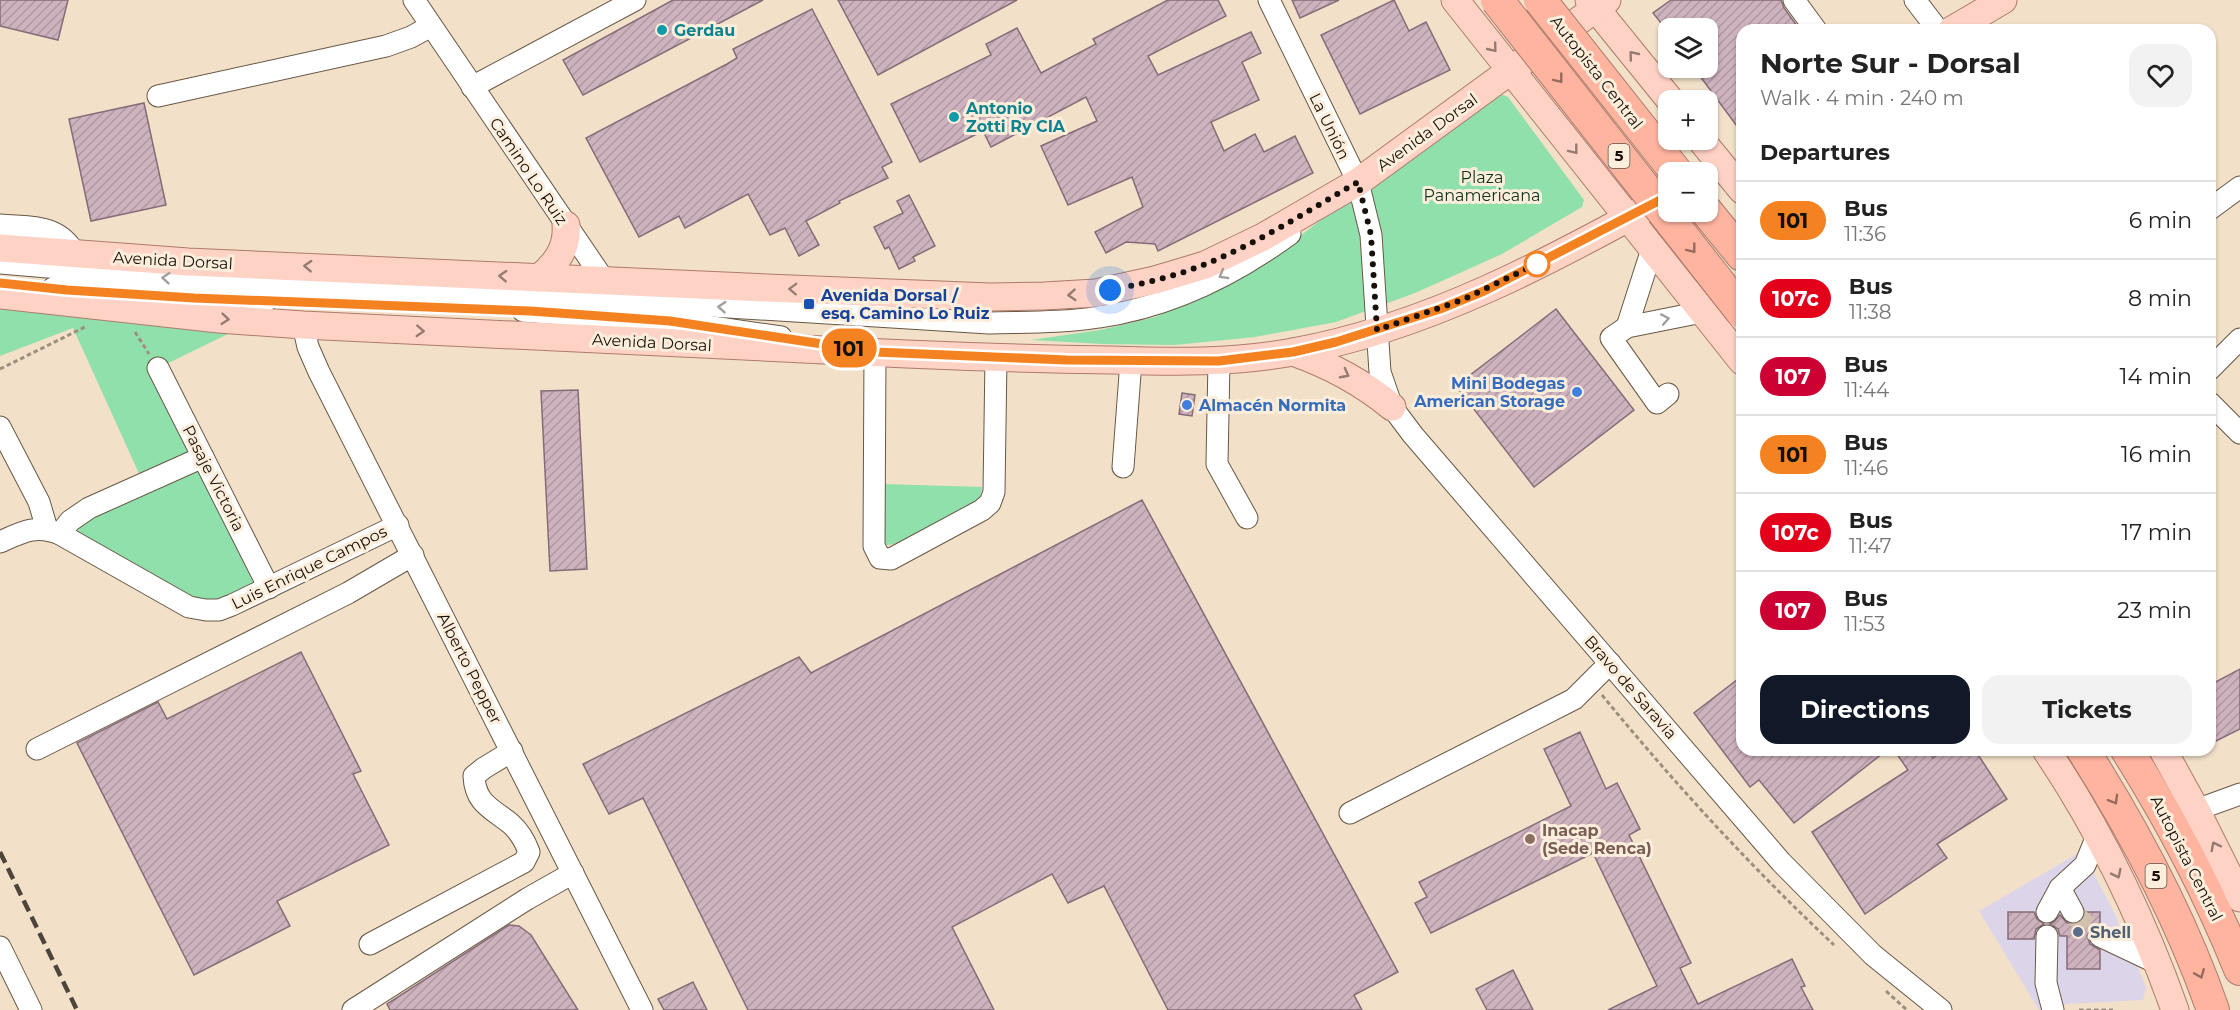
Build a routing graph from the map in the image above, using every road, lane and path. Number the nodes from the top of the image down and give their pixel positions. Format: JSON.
{"nodes":[{"id":1,"x":414,"y":0,"type":"edge"},
{"id":2,"x":635,"y":0,"type":"edge"},
{"id":3,"x":1269,"y":0,"type":"edge"},
{"id":4,"x":1455,"y":0,"type":"edge"},
{"id":5,"x":1497,"y":0,"type":"edge"},
{"id":6,"x":1540,"y":0,"type":"edge"},
{"id":7,"x":1794,"y":0,"type":"edge"},
{"id":8,"x":2003,"y":0,"type":"edge"},
{"id":9,"x":1598,"y":3,"type":"edge"},
{"id":10,"x":1925,"y":3,"type":"edge"},
{"id":11,"x":1812,"y":24,"type":"edge"},
{"id":12,"x":1935,"y":24,"type":"edge"},
{"id":13,"x":1962,"y":24,"type":"edge"},
{"id":14,"x":431,"y":26,"type":"junction"},
{"id":15,"x":1512,"y":71,"type":"junction"},
{"id":16,"x":472,"y":87,"type":"junction"},
{"id":17,"x":1663,"y":90,"type":"edge"},
{"id":18,"x":158,"y":96,"type":"dead end"},
{"id":19,"x":1710,"y":150,"type":"edge"},
{"id":20,"x":1668,"y":162,"type":"edge"},
{"id":21,"x":1724,"y":165,"type":"edge"},
{"id":22,"x":1358,"y":182,"type":"junction"},
{"id":23,"x":1736,"y":182,"type":"edge"},
{"id":24,"x":2240,"y":187,"type":"edge"},
{"id":25,"x":1658,"y":202,"type":"edge"},
{"id":26,"x":2216,"y":204,"type":"edge"},
{"id":27,"x":1628,"y":218,"type":"junction"},
{"id":28,"x":1715,"y":222,"type":"edge"},
{"id":29,"x":0,"y":225,"type":"edge"},
{"id":30,"x":566,"y":225,"type":"junction"},
{"id":31,"x":0,"y":248,"type":"edge"},
{"id":32,"x":1736,"y":248,"type":"edge"},
{"id":33,"x":1652,"y":249,"type":"junction"},
{"id":34,"x":76,"y":255,"type":"junction"},
{"id":35,"x":0,"y":263,"type":"edge"},
{"id":36,"x":539,"y":278,"type":"junction"},
{"id":37,"x":0,"y":283,"type":"edge"},
{"id":38,"x":0,"y":295,"type":"edge"},
{"id":39,"x":617,"y":300,"type":"junction"},
{"id":40,"x":1736,"y":304,"type":"edge"},
{"id":41,"x":1702,"y":312,"type":"junction"},
{"id":42,"x":91,"y":325,"type":"dead end"},
{"id":43,"x":303,"y":325,"type":"junction"},
{"id":44,"x":1627,"y":327,"type":"junction"},
{"id":45,"x":133,"y":328,"type":"dead end"},
{"id":46,"x":1377,"y":330,"type":"junction"},
{"id":47,"x":2240,"y":339,"type":"edge"},
{"id":48,"x":646,"y":342,"type":"junction"},
{"id":49,"x":1736,"y":349,"type":"edge"},
{"id":50,"x":875,"y":352,"type":"junction"},
{"id":51,"x":1293,"y":352,"type":"junction"},
{"id":52,"x":996,"y":358,"type":"junction"},
{"id":53,"x":1131,"y":361,"type":"junction"},
{"id":54,"x":1219,"y":361,"type":"junction"},
{"id":55,"x":2216,"y":363,"type":"edge"},
{"id":56,"x":158,"y":368,"type":"joint"},
{"id":57,"x":0,"y":369,"type":"edge"},
{"id":58,"x":1668,"y":394,"type":"dead end"},
{"id":59,"x":1392,"y":407,"type":"junction"},
{"id":60,"x":2216,"y":409,"type":"edge"},
{"id":61,"x":0,"y":427,"type":"edge"},
{"id":62,"x":2240,"y":433,"type":"edge"},
{"id":63,"x":203,"y":457,"type":"junction"},
{"id":64,"x":1123,"y":467,"type":"dead end"},
{"id":65,"x":1247,"y":518,"type":"dead end"},
{"id":66,"x":398,"y":525,"type":"junction"},
{"id":67,"x":54,"y":531,"type":"junction"},
{"id":68,"x":0,"y":542,"type":"edge"},
{"id":69,"x":413,"y":555,"type":"junction"},
{"id":70,"x":269,"y":588,"type":"junction"},
{"id":71,"x":1610,"y":663,"type":"junction"},
{"id":72,"x":1592,"y":683,"type":"junction"},
{"id":73,"x":37,"y":749,"type":"dead end"},
{"id":74,"x":512,"y":751,"type":"junction"},
{"id":75,"x":2050,"y":756,"type":"edge"},
{"id":76,"x":2087,"y":756,"type":"edge"},
{"id":77,"x":2131,"y":756,"type":"edge"},
{"id":78,"x":2166,"y":756,"type":"edge"},
{"id":79,"x":2240,"y":794,"type":"edge"},
{"id":80,"x":2196,"y":810,"type":"junction"},
{"id":81,"x":1350,"y":813,"type":"dead end"},
{"id":82,"x":2097,"y":836,"type":"junction"},
{"id":83,"x":573,"y":873,"type":"junction"},
{"id":84,"x":2061,"y":888,"type":"junction"},
{"id":85,"x":2240,"y":898,"type":"edge"},
{"id":86,"x":2047,"y":912,"type":"dead end"},
{"id":87,"x":2073,"y":912,"type":"tunnel mouth"},
{"id":88,"x":2047,"y":936,"type":"dead end"},
{"id":89,"x":2100,"y":936,"type":"tunnel mouth"},
{"id":90,"x":370,"y":944,"type":"dead end"},
{"id":91,"x":0,"y":947,"type":"edge"},
{"id":92,"x":1840,"y":950,"type":"dead end"},
{"id":93,"x":2157,"y":963,"type":"junction"},
{"id":94,"x":2240,"y":969,"type":"edge"},
{"id":95,"x":1881,"y":988,"type":"dead end"},
{"id":96,"x":360,"y":1008,"type":"edge"},
{"id":97,"x":31,"y":1010,"type":"edge"},
{"id":98,"x":642,"y":1010,"type":"edge"},
{"id":99,"x":1907,"y":1010,"type":"edge"},
{"id":100,"x":1941,"y":1010,"type":"edge"},
{"id":101,"x":2053,"y":1010,"type":"edge"},
{"id":102,"x":2079,"y":1010,"type":"edge"},
{"id":103,"x":2113,"y":1010,"type":"edge"},
{"id":104,"x":2175,"y":1010,"type":"edge"},
{"id":105,"x":2213,"y":1010,"type":"edge"}],
"edges":[{"from":1,"to":14,"type":"street","name":"Camino Lo Ruiz"},
{"from":2,"to":16,"type":"street"},
{"from":3,"to":22,"type":"street","name":"La Unión"},
{"from":4,"to":15,"type":"main road","one_way":true},
{"from":5,"to":40,"type":"highway","name":"Autopista Central","number":"5","one_way":true,"bridge":true},
{"from":6,"to":20,"type":"highway","name":"Autopista Central","number":"5","bridge":true},
{"from":7,"to":11,"type":"street"},
{"from":8,"to":13,"type":"main road"},
{"from":9,"to":15,"type":"main road","name":"Avenida Dorsal"},
{"from":17,"to":9,"type":"main road","one_way":true},
{"from":10,"to":12,"type":"street"},
{"from":14,"to":16,"type":"street","name":"Camino Lo Ruiz"},
{"from":14,"to":18,"type":"street"},
{"from":15,"to":22,"type":"main road","name":"Avenida Dorsal"},
{"from":15,"to":27,"type":"main road","one_way":true},
{"from":16,"to":30,"type":"street","name":"Camino Lo Ruiz"},
{"from":19,"to":21,"type":"main road"},
{"from":21,"to":23,"type":"main road"},
{"from":22,"to":39,"type":"main road","name":"Avenida Dorsal","one_way":true},
{"from":22,"to":46,"type":"street","name":"La Unión"},
{"from":24,"to":26,"type":"street"},
{"from":25,"to":27,"type":"main road","name":"Avenida Dorsal"},
{"from":27,"to":33,"type":"main road"},
{"from":27,"to":46,"type":"main road","name":"Avenida Dorsal"},
{"from":28,"to":32,"type":"highway"},
{"from":29,"to":34,"type":"street"},
{"from":30,"to":36,"type":"main road"},
{"from":30,"to":39,"type":"street","name":"Camino Lo Ruiz"},
{"from":31,"to":34,"type":"main road","name":"Avenida Dorsal"},
{"from":33,"to":41,"type":"main road"},
{"from":33,"to":44,"type":"street"},
{"from":36,"to":34,"type":"main road","name":"Avenida Dorsal","one_way":true},
{"from":39,"to":35,"type":"street","one_way":true},
{"from":36,"to":39,"type":"main road","name":"Avenida Dorsal"},
{"from":37,"to":39,"type":"street"},
{"from":38,"to":43,"type":"main road","name":"Avenida Dorsal","one_way":true},
{"from":39,"to":48,"type":"street","name":"Camino Lo Ruiz"},
{"from":39,"to":50,"type":"street","one_way":true},
{"from":44,"to":41,"type":"street","one_way":true},
{"from":41,"to":49,"type":"main road"},
{"from":42,"to":57,"type":"path"},
{"from":43,"to":48,"type":"main road","name":"Avenida Dorsal","one_way":true},
{"from":43,"to":66,"type":"street","name":"Alberto Pepper"},
{"from":44,"to":58,"type":"street"},
{"from":45,"to":56,"type":"path"},
{"from":46,"to":51,"type":"main road","name":"Avenida Dorsal"},
{"from":46,"to":59,"type":"street","name":"Bravo de Saravia"},
{"from":47,"to":55,"type":"street"},
{"from":48,"to":50,"type":"main road","name":"Avenida Dorsal"},
{"from":50,"to":52,"type":"main road","name":"Avenida Dorsal"},
{"from":50,"to":52,"type":"street"},
{"from":51,"to":54,"type":"main road","name":"Avenida Dorsal"},
{"from":51,"to":59,"type":"main road","one_way":true},
{"from":52,"to":53,"type":"main road","name":"Avenida Dorsal"},
{"from":53,"to":54,"type":"main road","name":"Avenida Dorsal"},
{"from":53,"to":64,"type":"street"},
{"from":54,"to":65,"type":"street"},
{"from":56,"to":63,"type":"street","name":"Pasaje Victoria"},
{"from":59,"to":71,"type":"street","name":"Bravo de Saravia"},
{"from":60,"to":62,"type":"street"},
{"from":61,"to":67,"type":"street"},
{"from":63,"to":67,"type":"street"},
{"from":63,"to":70,"type":"street","name":"Pasaje Victoria"},
{"from":66,"to":69,"type":"street","name":"Alberto Pepper"},
{"from":66,"to":70,"type":"street","name":"Luis Enrique Campos"},
{"from":67,"to":68,"type":"street"},
{"from":67,"to":70,"type":"street","name":"Luis Enrique Campos"},
{"from":69,"to":73,"type":"street"},
{"from":69,"to":74,"type":"street","name":"Alberto Pepper"},
{"from":71,"to":72,"type":"street"},
{"from":71,"to":100,"type":"street","name":"Bravo de Saravia"},
{"from":72,"to":81,"type":"street"},
{"from":72,"to":92,"type":"path"},
{"from":74,"to":83,"type":"street","name":"Alberto Pepper"},
{"from":74,"to":90,"type":"street"},
{"from":75,"to":82,"type":"main road"},
{"from":76,"to":105,"type":"highway","number":"5","one_way":true},
{"from":77,"to":94,"type":"highway","name":"Autopista Central","number":"5"},
{"from":78,"to":80,"type":"main road"},
{"from":79,"to":80,"type":"street"},
{"from":85,"to":80,"type":"main road","one_way":true},
{"from":82,"to":84,"type":"street"},
{"from":82,"to":93,"type":"main road","one_way":true},
{"from":83,"to":96,"type":"street"},
{"from":83,"to":98,"type":"street","name":"Alberto Pepper"},
{"from":84,"to":86,"type":"street"},
{"from":84,"to":87,"type":"street"},
{"from":88,"to":101,"type":"street"},
{"from":89,"to":93,"type":"street"},
{"from":91,"to":97,"type":"street"},
{"from":93,"to":104,"type":"main road"},
{"from":95,"to":99,"type":"path"},
{"from":102,"to":103,"type":"path"}]}
